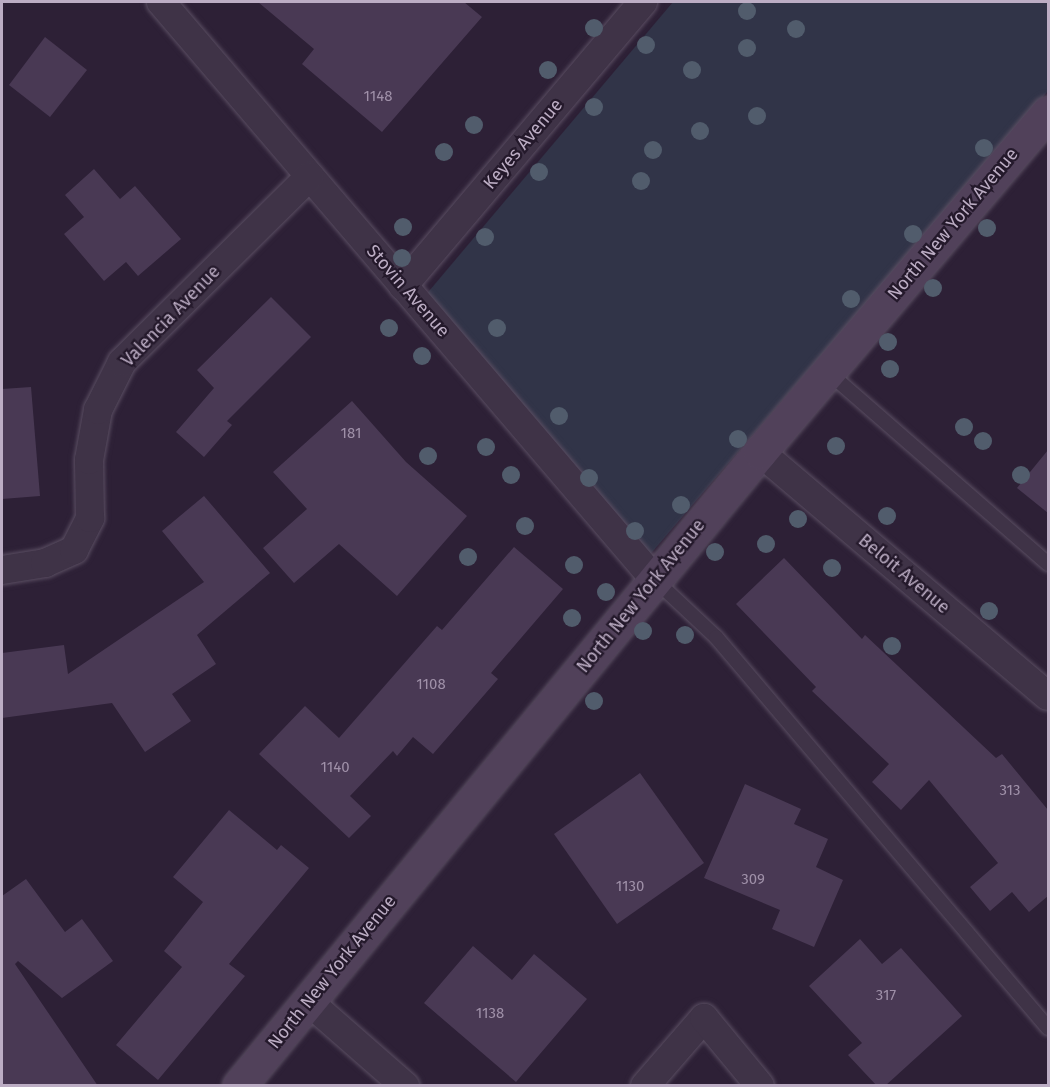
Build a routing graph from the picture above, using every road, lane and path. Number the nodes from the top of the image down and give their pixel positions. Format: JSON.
{"nodes":[{"id":1,"x":161,"y":2,"type":"edge"},
{"id":2,"x":643,"y":2,"type":"edge"},
{"id":3,"x":1048,"y":113,"type":"edge"},
{"id":4,"x":310,"y":176,"type":"junction"},
{"id":5,"x":403,"y":286,"type":"junction"},
{"id":6,"x":828,"y":372,"type":"junction"},
{"id":7,"x":760,"y":452,"type":"junction"},
{"id":8,"x":1048,"y":564,"type":"edge"},
{"id":9,"x":2,"y":570,"type":"edge"},
{"id":10,"x":654,"y":580,"type":"junction"},
{"id":11,"x":1048,"y":696,"type":"edge"},
{"id":12,"x":308,"y":1000,"type":"junction"},
{"id":13,"x":1048,"y":1028,"type":"edge"},
{"id":14,"x":239,"y":1086,"type":"edge"},
{"id":15,"x":405,"y":1086,"type":"edge"},
{"id":16,"x":645,"y":1086,"type":"edge"},
{"id":17,"x":760,"y":1086,"type":"edge"}],
"edges":[{"from":1,"to":4,"type":"street","name":"Stovin Avenue"},
{"from":2,"to":5,"type":"street","name":"Keyes Avenue"},
{"from":3,"to":6,"type":"street","name":"North New York Avenue"},
{"from":4,"to":5,"type":"street","name":"Stovin Avenue"},
{"from":4,"to":9,"type":"street","name":"Valencia Avenue"},
{"from":5,"to":10,"type":"street","name":"Stovin Avenue"},
{"from":6,"to":7,"type":"street","name":"North New York Avenue"},
{"from":6,"to":8,"type":"lane"},
{"from":7,"to":10,"type":"street","name":"North New York Avenue"},
{"from":7,"to":11,"type":"street","name":"Beloit Avenue"},
{"from":10,"to":12,"type":"street","name":"North New York Avenue"},
{"from":10,"to":13,"type":"lane"},
{"from":12,"to":14,"type":"street","name":"North New York Avenue"},
{"from":12,"to":15,"type":"street"},
{"from":16,"to":17,"type":"street"}]}
